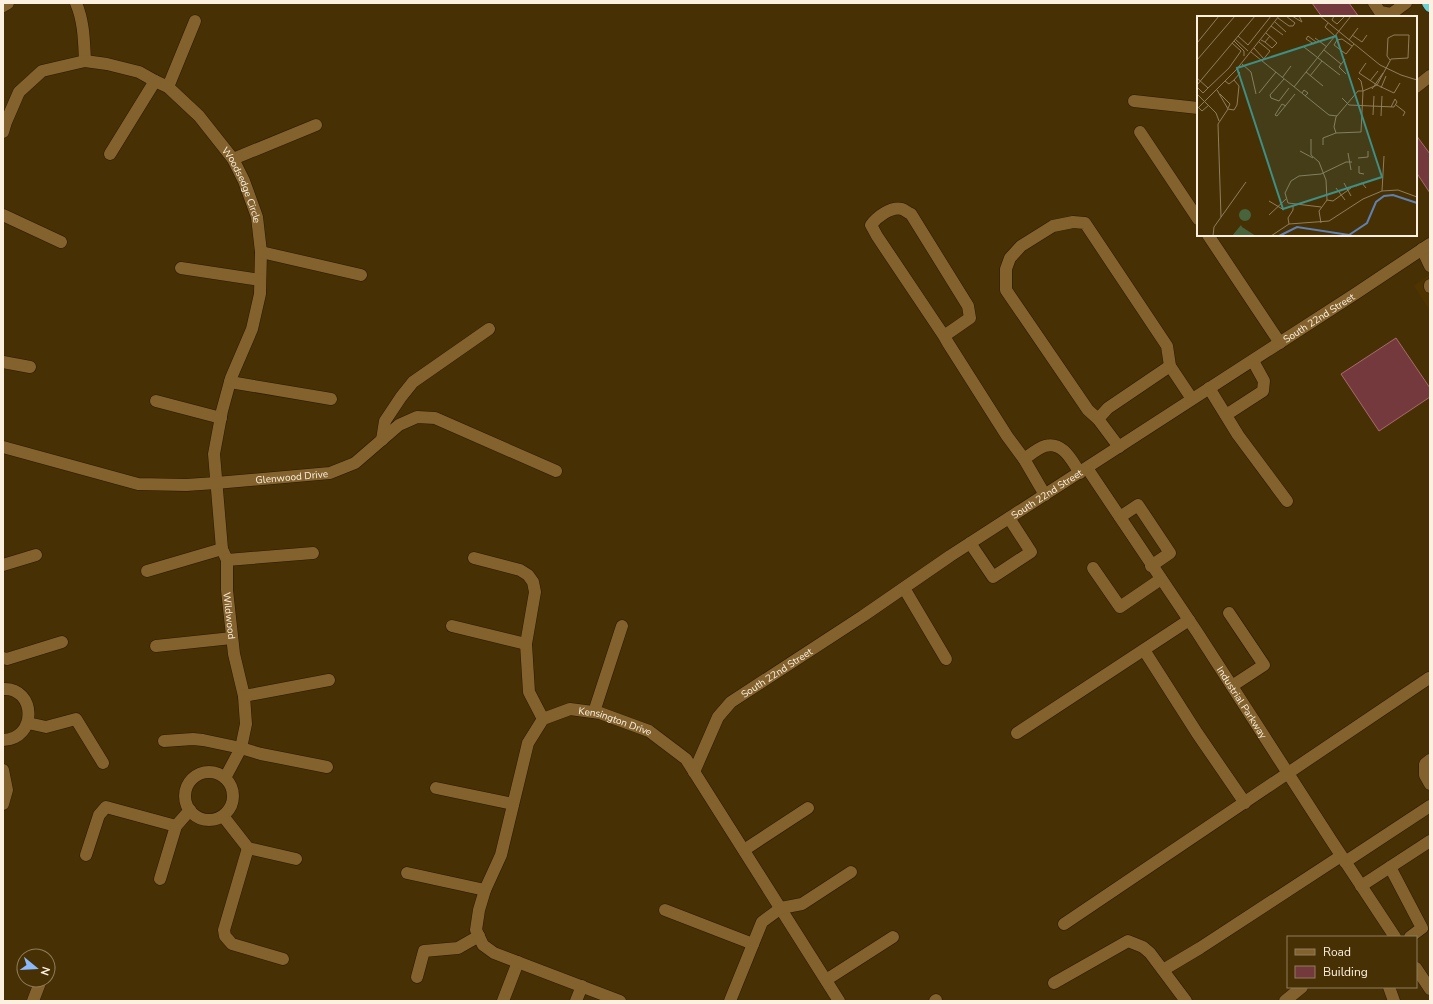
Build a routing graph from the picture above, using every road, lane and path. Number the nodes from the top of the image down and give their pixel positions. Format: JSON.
{"nodes":[{"id":1,"x":8,"y":3,"type":"edge"},
{"id":2,"x":76,"y":3,"type":"edge"},
{"id":3,"x":1374,"y":3,"type":"edge"},
{"id":4,"x":1406,"y":3,"type":"edge"},
{"id":5,"x":1428,"y":3,"type":"edge"},
{"id":6,"x":3,"y":6,"type":"edge"},
{"id":7,"x":1430,"y":6,"type":"edge"},
{"id":8,"x":195,"y":21,"type":"dead end"},
{"id":9,"x":84,"y":61,"type":"junction"},
{"id":10,"x":1430,"y":76,"type":"edge"},
{"id":11,"x":154,"y":81,"type":"junction"},
{"id":12,"x":1417,"y":86,"type":"edge"},
{"id":13,"x":168,"y":87,"type":"junction"},
{"id":14,"x":1134,"y":101,"type":"dead end"},
{"id":15,"x":1197,"y":108,"type":"edge"},
{"id":16,"x":7,"y":110,"type":"edge"},
{"id":17,"x":316,"y":125,"type":"dead end"},
{"id":18,"x":3,"y":132,"type":"edge"},
{"id":19,"x":1140,"y":132,"type":"dead end"},
{"id":20,"x":110,"y":154,"type":"dead end"},
{"id":21,"x":233,"y":159,"type":"junction"},
{"id":22,"x":3,"y":216,"type":"edge"},
{"id":23,"x":1197,"y":218,"type":"edge"},
{"id":24,"x":1209,"y":236,"type":"edge"},
{"id":25,"x":61,"y":242,"type":"dead end"},
{"id":26,"x":1426,"y":246,"type":"edge"},
{"id":27,"x":261,"y":252,"type":"junction"},
{"id":28,"x":1430,"y":266,"type":"edge"},
{"id":29,"x":181,"y":268,"type":"dead end"},
{"id":30,"x":361,"y":275,"type":"dead end"},
{"id":31,"x":260,"y":280,"type":"junction"},
{"id":32,"x":489,"y":329,"type":"dead end"},
{"id":33,"x":944,"y":336,"type":"junction"},
{"id":34,"x":1280,"y":343,"type":"junction"},
{"id":35,"x":1253,"y":360,"type":"junction"},
{"id":36,"x":3,"y":362,"type":"edge"},
{"id":37,"x":1170,"y":366,"type":"junction"},
{"id":38,"x":30,"y":367,"type":"dead end"},
{"id":39,"x":230,"y":382,"type":"junction"},
{"id":40,"x":1209,"y":388,"type":"junction"},
{"id":41,"x":331,"y":399,"type":"dead end"},
{"id":42,"x":1192,"y":399,"type":"junction"},
{"id":43,"x":156,"y":401,"type":"dead end"},
{"id":44,"x":1226,"y":415,"type":"junction"},
{"id":45,"x":221,"y":418,"type":"junction"},
{"id":46,"x":1098,"y":419,"type":"junction"},
{"id":47,"x":382,"y":440,"type":"junction"},
{"id":48,"x":3,"y":447,"type":"edge"},
{"id":49,"x":1118,"y":447,"type":"junction"},
{"id":50,"x":1024,"y":459,"type":"junction"},
{"id":51,"x":1083,"y":470,"type":"junction"},
{"id":52,"x":556,"y":471,"type":"dead end"},
{"id":53,"x":216,"y":483,"type":"junction"},
{"id":54,"x":1045,"y":495,"type":"junction"},
{"id":55,"x":1287,"y":501,"type":"dead end"},
{"id":56,"x":1120,"y":517,"type":"junction"},
{"id":57,"x":1010,"y":518,"type":"junction"},
{"id":58,"x":970,"y":543,"type":"junction"},
{"id":59,"x":313,"y":553,"type":"dead end"},
{"id":60,"x":225,"y":554,"type":"junction"},
{"id":61,"x":36,"y":555,"type":"dead end"},
{"id":62,"x":474,"y":558,"type":"dead end"},
{"id":63,"x":3,"y":565,"type":"edge"},
{"id":64,"x":1152,"y":566,"type":"junction"},
{"id":65,"x":1094,"y":568,"type":"dead end"},
{"id":66,"x":147,"y":571,"type":"dead end"},
{"id":67,"x":1161,"y":579,"type":"junction"},
{"id":68,"x":904,"y":588,"type":"junction"},
{"id":69,"x":1229,"y":613,"type":"dead end"},
{"id":70,"x":1189,"y":620,"type":"junction"},
{"id":71,"x":452,"y":626,"type":"dead end"},
{"id":72,"x":622,"y":626,"type":"dead end"},
{"id":73,"x":232,"y":638,"type":"junction"},
{"id":74,"x":62,"y":642,"type":"dead end"},
{"id":75,"x":526,"y":644,"type":"junction"},
{"id":76,"x":156,"y":646,"type":"dead end"},
{"id":77,"x":1144,"y":650,"type":"junction"},
{"id":78,"x":3,"y":658,"type":"edge"},
{"id":79,"x":946,"y":659,"type":"dead end"},
{"id":80,"x":1429,"y":678,"type":"dead end"},
{"id":81,"x":329,"y":680,"type":"dead end"},
{"id":82,"x":1232,"y":686,"type":"junction"},
{"id":83,"x":3,"y":689,"type":"edge"},
{"id":84,"x":244,"y":696,"type":"junction"},
{"id":85,"x":594,"y":712,"type":"junction"},
{"id":86,"x":543,"y":719,"type":"junction"},
{"id":87,"x":28,"y":723,"type":"junction"},
{"id":88,"x":1017,"y":733,"type":"dead end"},
{"id":89,"x":3,"y":740,"type":"edge"},
{"id":90,"x":164,"y":741,"type":"dead end"},
{"id":91,"x":241,"y":748,"type":"junction"},
{"id":92,"x":1430,"y":760,"type":"edge"},
{"id":93,"x":103,"y":763,"type":"dead end"},
{"id":94,"x":327,"y":767,"type":"dead end"},
{"id":95,"x":3,"y":770,"type":"edge"},
{"id":96,"x":694,"y":772,"type":"junction"},
{"id":97,"x":1288,"y":774,"type":"junction"},
{"id":98,"x":225,"y":778,"type":"junction"},
{"id":99,"x":1430,"y":784,"type":"edge"},
{"id":100,"x":436,"y":788,"type":"dead end"},
{"id":101,"x":1245,"y":802,"type":"junction"},
{"id":102,"x":3,"y":804,"type":"edge"},
{"id":103,"x":513,"y":804,"type":"junction"},
{"id":104,"x":1430,"y":806,"type":"edge"},
{"id":105,"x":808,"y":808,"type":"dead end"},
{"id":106,"x":190,"y":810,"type":"junction"},
{"id":107,"x":223,"y":816,"type":"junction"},
{"id":108,"x":176,"y":826,"type":"junction"},
{"id":109,"x":1430,"y":841,"type":"edge"},
{"id":110,"x":248,"y":848,"type":"junction"},
{"id":111,"x":744,"y":850,"type":"junction"},
{"id":112,"x":86,"y":854,"type":"dead end"},
{"id":113,"x":296,"y":859,"type":"dead end"},
{"id":114,"x":1343,"y":859,"type":"junction"},
{"id":115,"x":1390,"y":867,"type":"junction"},
{"id":116,"x":851,"y":872,"type":"dead end"},
{"id":117,"x":407,"y":873,"type":"dead end"},
{"id":118,"x":160,"y":879,"type":"dead end"},
{"id":119,"x":1361,"y":886,"type":"junction"},
{"id":120,"x":484,"y":890,"type":"junction"},
{"id":121,"x":781,"y":908,"type":"junction"},
{"id":122,"x":665,"y":910,"type":"dead end"},
{"id":123,"x":1064,"y":924,"type":"dead end"},
{"id":124,"x":479,"y":936,"type":"junction"},
{"id":125,"x":1394,"y":936,"type":"edge"},
{"id":126,"x":1411,"y":936,"type":"edge"},
{"id":127,"x":893,"y":937,"type":"dead end"},
{"id":128,"x":754,"y":944,"type":"junction"},
{"id":129,"x":284,"y":958,"type":"dead end"},
{"id":130,"x":518,"y":962,"type":"junction"},
{"id":131,"x":1163,"y":970,"type":"junction"},
{"id":132,"x":1417,"y":970,"type":"edge"},
{"id":133,"x":417,"y":976,"type":"dead end"},
{"id":134,"x":826,"y":980,"type":"junction"},
{"id":135,"x":1054,"y":983,"type":"dead end"},
{"id":136,"x":582,"y":986,"type":"junction"},
{"id":137,"x":38,"y":988,"type":"edge"},
{"id":138,"x":1301,"y":988,"type":"edge"},
{"id":139,"x":1389,"y":988,"type":"edge"},
{"id":140,"x":1430,"y":989,"type":"edge"},
{"id":141,"x":33,"y":1001,"type":"edge"},
{"id":142,"x":503,"y":1001,"type":"edge"},
{"id":143,"x":576,"y":1001,"type":"edge"},
{"id":144,"x":620,"y":1001,"type":"edge"},
{"id":145,"x":730,"y":1001,"type":"edge"},
{"id":146,"x":840,"y":1001,"type":"edge"},
{"id":147,"x":1186,"y":1001,"type":"edge"},
{"id":148,"x":1285,"y":1001,"type":"edge"},
{"id":149,"x":1394,"y":1001,"type":"edge"}],
"edges":[{"from":1,"to":6,"type":"street"},
{"from":2,"to":9,"type":"street"},
{"from":3,"to":4,"type":"street"},
{"from":5,"to":7,"type":"highway"},
{"from":8,"to":13,"type":"street"},
{"from":9,"to":11,"type":"street","name":"Woodsedge Circle"},
{"from":9,"to":16,"type":"street","name":"Woodsedge Circle"},
{"from":10,"to":12,"type":"street"},
{"from":11,"to":13,"type":"street","name":"Woodsedge Circle"},
{"from":11,"to":20,"type":"street"},
{"from":13,"to":21,"type":"street","name":"Woodsedge Circle"},
{"from":14,"to":15,"type":"street"},
{"from":16,"to":18,"type":"street","name":"Woodsedge Circle"},
{"from":17,"to":21,"type":"street"},
{"from":19,"to":23,"type":"street"},
{"from":21,"to":27,"type":"street","name":"Woodsedge Circle"},
{"from":22,"to":25,"type":"street"},
{"from":24,"to":34,"type":"street"},
{"from":26,"to":28,"type":"street"},
{"from":26,"to":34,"type":"street","name":"South 22nd Street"},
{"from":27,"to":30,"type":"street"},
{"from":27,"to":31,"type":"street","name":"Woodsedge Circle"},
{"from":29,"to":31,"type":"street"},
{"from":31,"to":39,"type":"street","name":"Woodsedge Circle"},
{"from":32,"to":47,"type":"street"},
{"from":33,"to":33,"type":"street"},
{"from":33,"to":50,"type":"street"},
{"from":34,"to":35,"type":"street","name":"South 22nd Street"},
{"from":35,"to":40,"type":"street","name":"South 22nd Street"},
{"from":35,"to":44,"type":"street"},
{"from":36,"to":38,"type":"street"},
{"from":37,"to":42,"type":"street"},
{"from":37,"to":46,"type":"street"},
{"from":37,"to":46,"type":"street"},
{"from":39,"to":41,"type":"street"},
{"from":39,"to":45,"type":"street","name":"Woodsedge Circle"},
{"from":40,"to":42,"type":"street","name":"South 22nd Street"},
{"from":40,"to":44,"type":"street"},
{"from":42,"to":49,"type":"street","name":"South 22nd Street"},
{"from":43,"to":45,"type":"street"},
{"from":44,"to":55,"type":"street"},
{"from":45,"to":53,"type":"street","name":"Woodsedge Circle"},
{"from":46,"to":49,"type":"street"},
{"from":47,"to":52,"type":"street","name":"Glenwood Drive"},
{"from":47,"to":53,"type":"street","name":"Glenwood Drive"},
{"from":48,"to":53,"type":"street","name":"Glenwood Drive"},
{"from":49,"to":51,"type":"street","name":"South 22nd Street"},
{"from":50,"to":51,"type":"street","name":"Industrial Parkway"},
{"from":50,"to":54,"type":"street"},
{"from":51,"to":54,"type":"street","name":"South 22nd Street"},
{"from":51,"to":56,"type":"street","name":"Industrial Parkway"},
{"from":53,"to":60,"type":"street","name":"Wildwood"},
{"from":54,"to":57,"type":"street","name":"South 22nd Street"},
{"from":56,"to":64,"type":"street","name":"Industrial Parkway"},
{"from":56,"to":64,"type":"street"},
{"from":57,"to":58,"type":"street","name":"South 22nd Street"},
{"from":57,"to":58,"type":"street"},
{"from":58,"to":68,"type":"street","name":"South 22nd Street"},
{"from":59,"to":60,"type":"street"},
{"from":60,"to":66,"type":"street"},
{"from":60,"to":73,"type":"street","name":"Wildwood"},
{"from":61,"to":63,"type":"street"},
{"from":62,"to":75,"type":"street"},
{"from":64,"to":67,"type":"street","name":"Industrial Parkway"},
{"from":65,"to":67,"type":"street"},
{"from":67,"to":70,"type":"street","name":"Industrial Parkway"},
{"from":68,"to":79,"type":"street"},
{"from":68,"to":96,"type":"street","name":"South 22nd Street"},
{"from":69,"to":82,"type":"street"},
{"from":70,"to":77,"type":"street"},
{"from":70,"to":82,"type":"street","name":"Industrial Parkway"},
{"from":71,"to":75,"type":"street"},
{"from":72,"to":85,"type":"street"},
{"from":73,"to":76,"type":"street"},
{"from":73,"to":84,"type":"street","name":"Wildwood"},
{"from":74,"to":78,"type":"street"},
{"from":75,"to":86,"type":"street"},
{"from":77,"to":88,"type":"street"},
{"from":77,"to":101,"type":"street"},
{"from":80,"to":97,"type":"street"},
{"from":81,"to":84,"type":"street"},
{"from":82,"to":97,"type":"street","name":"Industrial Parkway"},
{"from":83,"to":87,"type":"street"},
{"from":84,"to":91,"type":"street","name":"Wildwood"},
{"from":85,"to":86,"type":"street","name":"Kensington Drive"},
{"from":85,"to":96,"type":"street","name":"Kensington Drive"},
{"from":86,"to":103,"type":"street"},
{"from":87,"to":89,"type":"street"},
{"from":87,"to":93,"type":"street"},
{"from":90,"to":91,"type":"street"},
{"from":91,"to":94,"type":"street"},
{"from":91,"to":98,"type":"street","name":"Wildwood"},
{"from":92,"to":99,"type":"street"},
{"from":95,"to":102,"type":"street"},
{"from":96,"to":111,"type":"street","name":"Kensington Drive"},
{"from":97,"to":101,"type":"street"},
{"from":97,"to":114,"type":"street","name":"Industrial Parkway"},
{"from":98,"to":106,"type":"street"},
{"from":98,"to":107,"type":"street"},
{"from":100,"to":103,"type":"street"},
{"from":101,"to":123,"type":"street"},
{"from":103,"to":120,"type":"street"},
{"from":104,"to":114,"type":"street"},
{"from":105,"to":111,"type":"street"},
{"from":106,"to":107,"type":"street"},
{"from":106,"to":108,"type":"street"},
{"from":107,"to":110,"type":"street"},
{"from":108,"to":112,"type":"street"},
{"from":108,"to":118,"type":"street"},
{"from":109,"to":115,"type":"street"},
{"from":110,"to":113,"type":"street"},
{"from":110,"to":129,"type":"street"},
{"from":111,"to":121,"type":"street","name":"Kensington Drive"},
{"from":114,"to":119,"type":"street","name":"Industrial Parkway"},
{"from":114,"to":131,"type":"street"},
{"from":115,"to":119,"type":"street"},
{"from":115,"to":126,"type":"street"},
{"from":116,"to":121,"type":"street"},
{"from":117,"to":120,"type":"street"},
{"from":119,"to":125,"type":"street","name":"Industrial Parkway"},
{"from":120,"to":124,"type":"street"},
{"from":121,"to":128,"type":"street"},
{"from":121,"to":134,"type":"street","name":"Kensington Drive"},
{"from":122,"to":128,"type":"street"},
{"from":124,"to":130,"type":"street"},
{"from":124,"to":133,"type":"street"},
{"from":127,"to":134,"type":"street"},
{"from":128,"to":145,"type":"street"},
{"from":130,"to":136,"type":"street"},
{"from":130,"to":142,"type":"street"},
{"from":131,"to":135,"type":"street"},
{"from":131,"to":147,"type":"street"},
{"from":132,"to":140,"type":"street"},
{"from":134,"to":146,"type":"street","name":"Kensington Drive"},
{"from":136,"to":143,"type":"street"},
{"from":136,"to":144,"type":"street"},
{"from":137,"to":141,"type":"street"},
{"from":138,"to":148,"type":"street"},
{"from":139,"to":149,"type":"street"}]}
